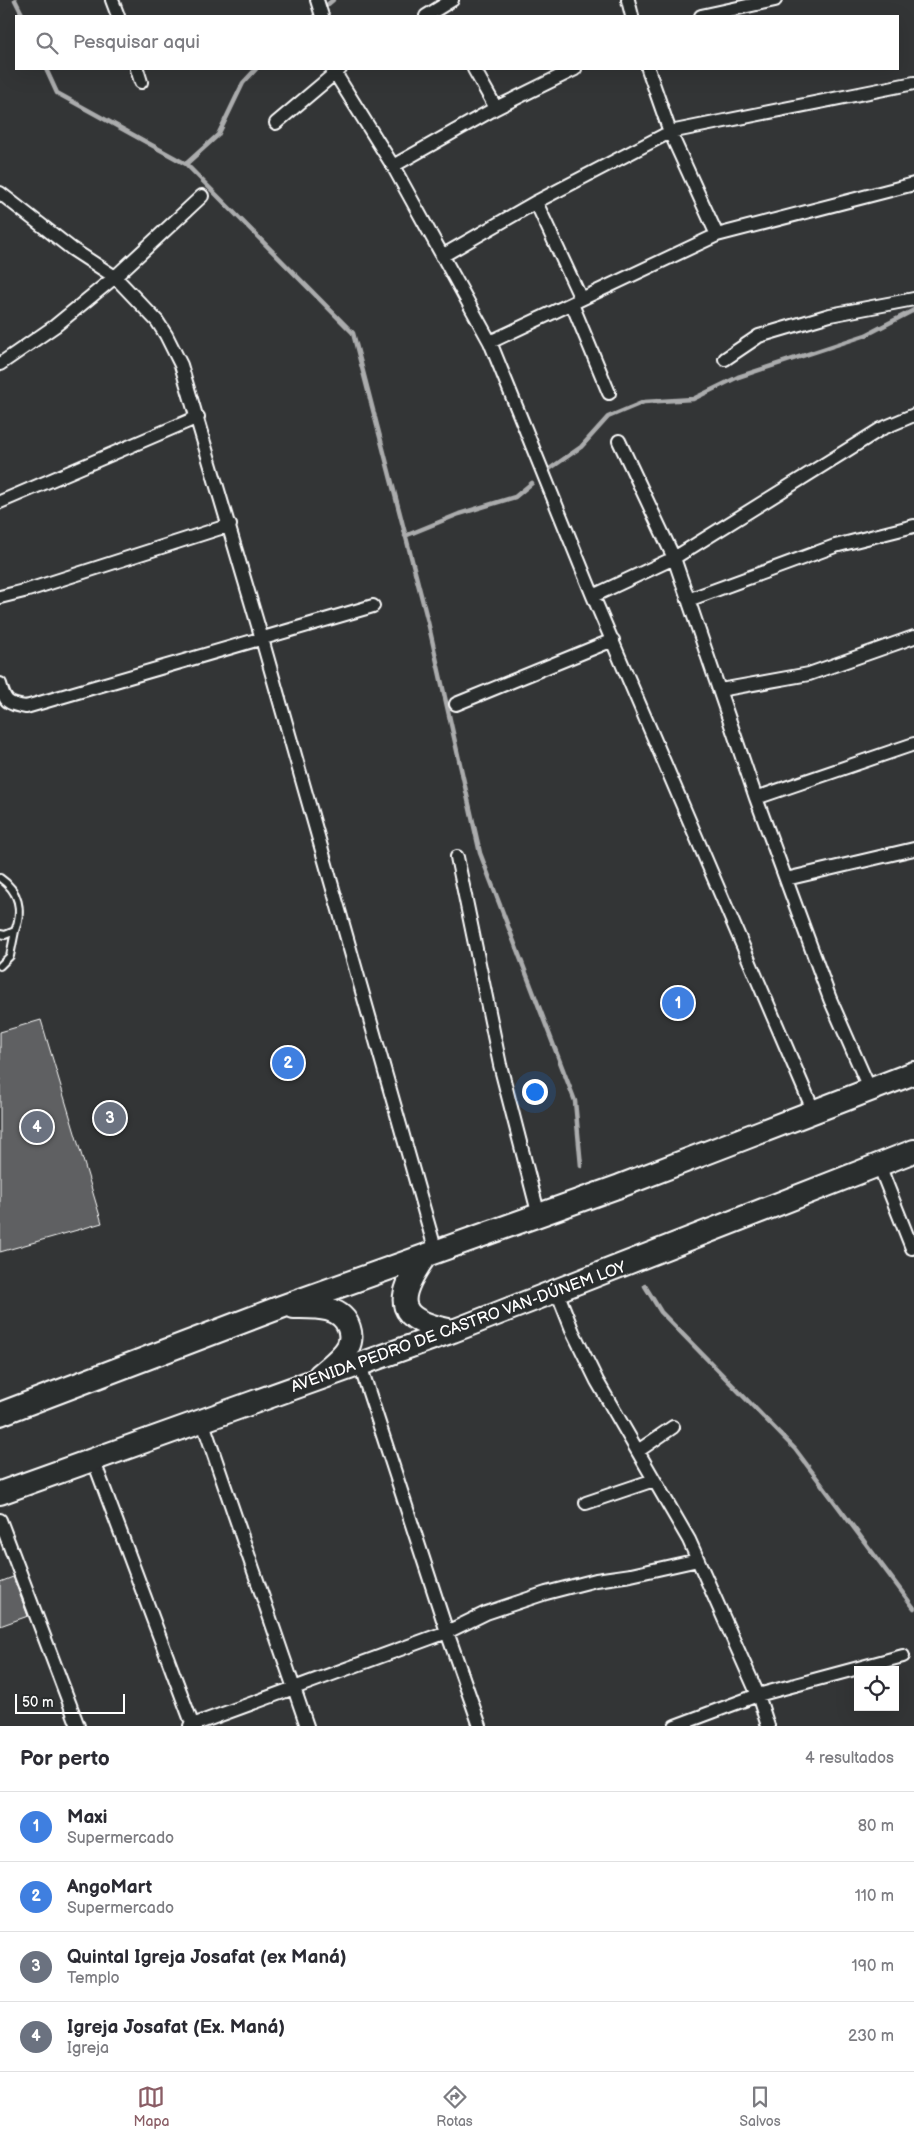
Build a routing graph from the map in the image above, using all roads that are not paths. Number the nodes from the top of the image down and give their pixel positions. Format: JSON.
{"nodes":[{"id":1,"x":112,"y":0,"type":"edge"},
{"id":2,"x":317,"y":0,"type":"edge"},
{"id":3,"x":452,"y":0,"type":"edge"},
{"id":4,"x":628,"y":0,"type":"edge"},
{"id":5,"x":776,"y":0,"type":"edge"},
{"id":6,"x":441,"y":12,"type":"edge"},
{"id":7,"x":118,"y":15,"type":"edge"},
{"id":8,"x":322,"y":15,"type":"edge"},
{"id":9,"x":632,"y":15,"type":"edge"},
{"id":10,"x":706,"y":15,"type":"edge"},
{"id":11,"x":137,"y":70,"type":"edge"},
{"id":12,"x":475,"y":70,"type":"edge"},
{"id":13,"x":573,"y":70,"type":"edge"},
{"id":14,"x":648,"y":70,"type":"edge"},
{"id":15,"x":338,"y":71,"type":"edge"},
{"id":16,"x":141,"y":82,"type":"dead end"},
{"id":17,"x":914,"y":83,"type":"edge"},
{"id":18,"x":496,"y":108,"type":"junction"},
{"id":19,"x":276,"y":123,"type":"dead end"},
{"id":20,"x":670,"y":132,"type":"junction"},
{"id":21,"x":393,"y":166,"type":"junction"},
{"id":22,"x":914,"y":184,"type":"edge"},
{"id":23,"x":0,"y":194,"type":"edge"},
{"id":24,"x":202,"y":196,"type":"dead end"},
{"id":25,"x":536,"y":202,"type":"junction"},
{"id":26,"x":717,"y":235,"type":"junction"},
{"id":27,"x":442,"y":256,"type":"junction"},
{"id":28,"x":115,"y":277,"type":"junction"},
{"id":29,"x":914,"y":299,"type":"edge"},
{"id":30,"x":576,"y":302,"type":"junction"},
{"id":31,"x":490,"y":342,"type":"junction"},
{"id":32,"x":725,"y":359,"type":"dead end"},
{"id":33,"x":0,"y":364,"type":"edge"},
{"id":34,"x":609,"y":393,"type":"dead end"},
{"id":35,"x":914,"y":415,"type":"edge"},
{"id":36,"x":198,"y":417,"type":"junction"},
{"id":37,"x":619,"y":441,"type":"dead end"},
{"id":38,"x":0,"y":502,"type":"edge"},
{"id":39,"x":230,"y":525,"type":"junction"},
{"id":40,"x":914,"y":526,"type":"edge"},
{"id":41,"x":674,"y":558,"type":"junction"},
{"id":42,"x":593,"y":596,"type":"junction"},
{"id":43,"x":0,"y":597,"type":"edge"},
{"id":44,"x":688,"y":600,"type":"junction"},
{"id":45,"x":373,"y":606,"type":"dead end"},
{"id":46,"x":914,"y":637,"type":"edge"},
{"id":47,"x":262,"y":639,"type":"junction"},
{"id":48,"x":613,"y":640,"type":"junction"},
{"id":49,"x":0,"y":684,"type":"edge"},
{"id":50,"x":720,"y":690,"type":"junction"},
{"id":51,"x":456,"y":704,"type":"dead end"},
{"id":52,"x":914,"y":744,"type":"edge"},
{"id":53,"x":756,"y":798,"type":"junction"},
{"id":54,"x":914,"y":849,"type":"edge"},
{"id":55,"x":457,"y":857,"type":"dead end"},
{"id":56,"x":0,"y":878,"type":"edge"},
{"id":57,"x":786,"y":879,"type":"junction"},
{"id":58,"x":15,"y":931,"type":"junction"},
{"id":59,"x":0,"y":934,"type":"edge"},
{"id":60,"x":0,"y":966,"type":"edge"},
{"id":61,"x":914,"y":1073,"type":"edge"},
{"id":62,"x":870,"y":1090,"type":"junction"},
{"id":63,"x":814,"y":1112,"type":"junction"},
{"id":64,"x":914,"y":1151,"type":"edge"},
{"id":65,"x":879,"y":1165,"type":"junction"},
{"id":66,"x":539,"y":1216,"type":"junction"},
{"id":67,"x":912,"y":1248,"type":"dead end"},
{"id":68,"x":430,"y":1254,"type":"junction"},
{"id":69,"x":556,"y":1289,"type":"junction"},
{"id":70,"x":281,"y":1307,"type":"junction"},
{"id":71,"x":453,"y":1331,"type":"junction"},
{"id":72,"x":360,"y":1365,"type":"junction"},
{"id":73,"x":314,"y":1381,"type":"junction"},
{"id":74,"x":0,"y":1414,"type":"edge"},
{"id":75,"x":202,"y":1420,"type":"junction"},
{"id":76,"x":673,"y":1427,"type":"dead end"},
{"id":77,"x":638,"y":1451,"type":"junction"},
{"id":78,"x":92,"y":1459,"type":"junction"},
{"id":79,"x":654,"y":1480,"type":"junction"},
{"id":80,"x":0,"y":1493,"type":"edge"},
{"id":81,"x":586,"y":1503,"type":"dead end"},
{"id":82,"x":0,"y":1520,"type":"edge"},
{"id":83,"x":698,"y":1560,"type":"junction"},
{"id":84,"x":447,"y":1632,"type":"junction"},
{"id":85,"x":903,"y":1656,"type":"dead end"},
{"id":86,"x":293,"y":1688,"type":"junction"},
{"id":87,"x":758,"y":1695,"type":"junction"},
{"id":88,"x":78,"y":1726,"type":"edge"},
{"id":89,"x":192,"y":1726,"type":"edge"},
{"id":90,"x":307,"y":1726,"type":"edge"},
{"id":91,"x":480,"y":1726,"type":"edge"},
{"id":92,"x":675,"y":1726,"type":"edge"},
{"id":93,"x":768,"y":1726,"type":"edge"}],
"edges":[{"from":1,"to":7,"type":"street"},
{"from":2,"to":8,"type":"street"},
{"from":3,"to":6,"type":"street"},
{"from":4,"to":9,"type":"street"},
{"from":5,"to":10,"type":"street"},
{"from":11,"to":16,"type":"street"},
{"from":12,"to":18,"type":"street"},
{"from":13,"to":18,"type":"street"},
{"from":14,"to":20,"type":"street"},
{"from":15,"to":19,"type":"street"},
{"from":15,"to":21,"type":"street"},
{"from":17,"to":20,"type":"street"},
{"from":18,"to":21,"type":"street"},
{"from":20,"to":25,"type":"street"},
{"from":20,"to":26,"type":"street"},
{"from":21,"to":27,"type":"street"},
{"from":22,"to":26,"type":"street"},
{"from":23,"to":28,"type":"street"},
{"from":24,"to":28,"type":"street"},
{"from":25,"to":27,"type":"street"},
{"from":25,"to":30,"type":"street"},
{"from":26,"to":30,"type":"street"},
{"from":27,"to":31,"type":"street"},
{"from":28,"to":33,"type":"street"},
{"from":28,"to":36,"type":"street"},
{"from":29,"to":32,"type":"street"},
{"from":30,"to":31,"type":"street"},
{"from":30,"to":34,"type":"street"},
{"from":31,"to":42,"type":"street"},
{"from":35,"to":41,"type":"street"},
{"from":36,"to":38,"type":"street"},
{"from":36,"to":39,"type":"street"},
{"from":37,"to":41,"type":"street"},
{"from":39,"to":43,"type":"street"},
{"from":39,"to":47,"type":"street"},
{"from":40,"to":44,"type":"street"},
{"from":41,"to":42,"type":"street"},
{"from":41,"to":44,"type":"street"},
{"from":42,"to":48,"type":"street"},
{"from":44,"to":50,"type":"street"},
{"from":45,"to":47,"type":"street"},
{"from":46,"to":50,"type":"street"},
{"from":47,"to":49,"type":"street"},
{"from":47,"to":68,"type":"street"},
{"from":48,"to":51,"type":"street"},
{"from":48,"to":63,"type":"street"},
{"from":50,"to":53,"type":"street"},
{"from":52,"to":53,"type":"street"},
{"from":53,"to":57,"type":"street"},
{"from":54,"to":57,"type":"street"},
{"from":55,"to":66,"type":"street"},
{"from":56,"to":58,"type":"lane"},
{"from":57,"to":62,"type":"street"},
{"from":58,"to":59,"type":"lane"},
{"from":58,"to":60,"type":"lane"},
{"from":61,"to":62,"type":"highway"},
{"from":62,"to":63,"type":"highway"},
{"from":63,"to":66,"type":"highway"},
{"from":64,"to":65,"type":"highway","name":"AVENIDA PEDRO DE CASTRO VAN-DÚNEM LOY"},
{"from":65,"to":67,"type":"street"},
{"from":65,"to":69,"type":"highway","name":"AVENIDA PEDRO DE CASTRO VAN-DÚNEM LOY"},
{"from":66,"to":68,"type":"highway"},
{"from":68,"to":70,"type":"highway"},
{"from":68,"to":71,"type":"highway"},
{"from":69,"to":71,"type":"highway","name":"AVENIDA PEDRO DE CASTRO VAN-DÚNEM LOY"},
{"from":69,"to":77,"type":"street"},
{"from":70,"to":73,"type":"highway"},
{"from":70,"to":74,"type":"highway"},
{"from":71,"to":72,"type":"highway","name":"AVENIDA PEDRO DE CASTRO VAN-DÚNEM LOY"},
{"from":72,"to":73,"type":"highway","name":"AVENIDA PEDRO DE CASTRO VAN-DÚNEM LOY"},
{"from":72,"to":84,"type":"street"},
{"from":73,"to":75,"type":"highway","name":"AVENIDA PEDRO DE CASTRO VAN-DÚNEM LOY"},
{"from":75,"to":78,"type":"highway","name":"AVENIDA PEDRO DE CASTRO VAN-DÚNEM LOY"},
{"from":75,"to":86,"type":"street"},
{"from":76,"to":77,"type":"street"},
{"from":77,"to":79,"type":"street"},
{"from":78,"to":80,"type":"highway","name":"AVENIDA PEDRO DE CASTRO VAN-DÚNEM LOY"},
{"from":78,"to":89,"type":"street"},
{"from":79,"to":81,"type":"street"},
{"from":79,"to":83,"type":"street"},
{"from":82,"to":88,"type":"street"},
{"from":83,"to":84,"type":"street"},
{"from":83,"to":87,"type":"street"},
{"from":84,"to":86,"type":"street"},
{"from":84,"to":91,"type":"street"},
{"from":85,"to":87,"type":"street"},
{"from":86,"to":89,"type":"street"},
{"from":86,"to":90,"type":"street"},
{"from":87,"to":92,"type":"street"},
{"from":87,"to":93,"type":"street"}]}
